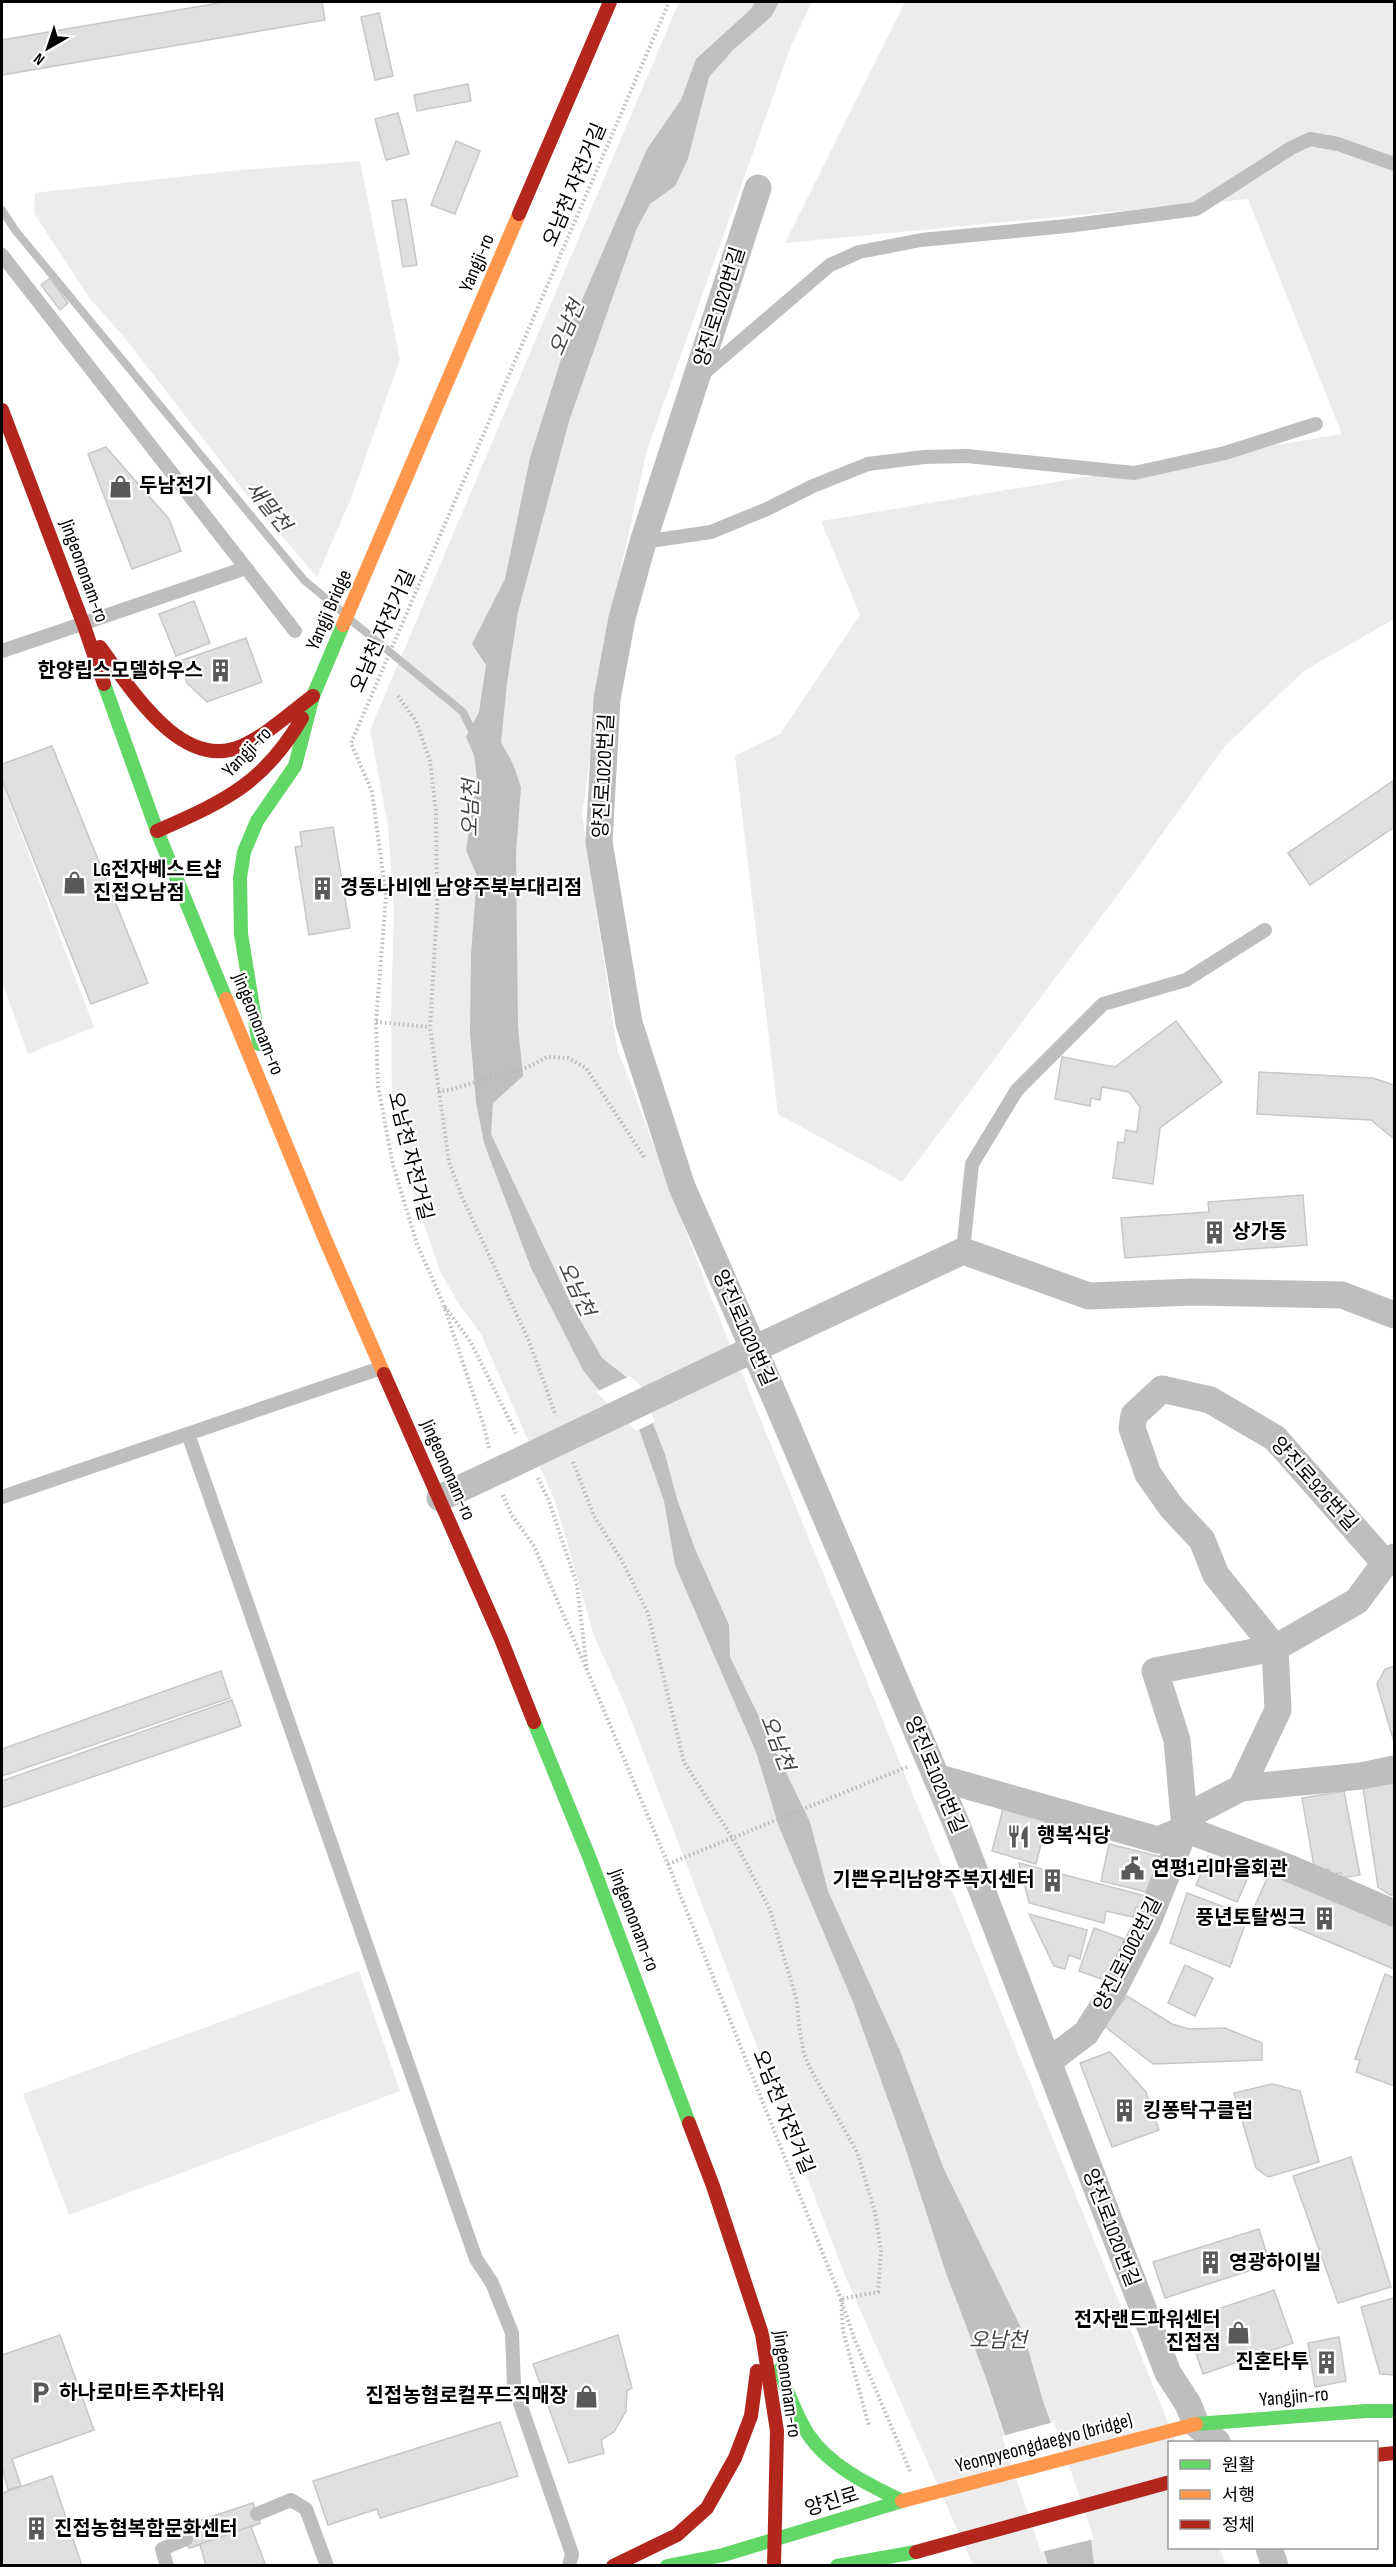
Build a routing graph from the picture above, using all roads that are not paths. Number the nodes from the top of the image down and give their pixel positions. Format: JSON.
{"nodes":[{"id":1,"x":610,"y":2,"type":"edge"},
{"id":2,"x":1395,"y":164,"type":"edge"},
{"id":3,"x":758,"y":188,"type":"dead end"},
{"id":4,"x":2,"y":255,"type":"edge"},
{"id":5,"x":698,"y":378,"type":"junction"},
{"id":6,"x":2,"y":410,"type":"edge"},
{"id":7,"x":1316,"y":424,"type":"dead end"},
{"id":8,"x":381,"y":540,"type":"joint"},
{"id":9,"x":643,"y":542,"type":"junction"},
{"id":10,"x":246,"y":568,"type":"junction"},
{"id":11,"x":83,"y":623,"type":"junction"},
{"id":12,"x":295,"y":631,"type":"dead end"},
{"id":13,"x":2,"y":651,"type":"edge"},
{"id":14,"x":313,"y":696,"type":"junction"},
{"id":15,"x":157,"y":831,"type":"junction"},
{"id":16,"x":1265,"y":930,"type":"dead end"},
{"id":17,"x":268,"y":1102,"type":"junction"},
{"id":18,"x":963,"y":1251,"type":"junction"},
{"id":19,"x":1394,"y":1314,"type":"edge"},
{"id":20,"x":747,"y":1352,"type":"junction"},
{"id":21,"x":381,"y":1368,"type":"junction"},
{"id":22,"x":188,"y":1434,"type":"junction"},
{"id":23,"x":2,"y":1497,"type":"edge"},
{"id":24,"x":440,"y":1498,"type":"junction"},
{"id":25,"x":1390,"y":1560,"type":"edge"},
{"id":26,"x":1275,"y":1648,"type":"junction"},
{"id":27,"x":933,"y":1768,"type":"junction"},
{"id":28,"x":1395,"y":1769,"type":"edge"},
{"id":29,"x":1241,"y":1788,"type":"junction"},
{"id":30,"x":1185,"y":1829,"type":"junction"},
{"id":31,"x":1395,"y":1913,"type":"edge"},
{"id":32,"x":1048,"y":2062,"type":"junction"},
{"id":33,"x":762,"y":2334,"type":"junction"},
{"id":34,"x":1395,"y":2411,"type":"edge"},
{"id":35,"x":1197,"y":2424,"type":"junction"},
{"id":36,"x":1216,"y":2441,"type":"edge"},
{"id":37,"x":1395,"y":2453,"type":"edge"},
{"id":38,"x":1378,"y":2455,"type":"edge"},
{"id":39,"x":1168,"y":2483,"type":"edge"},
{"id":40,"x":902,"y":2501,"type":"junction"},
{"id":41,"x":257,"y":2514,"type":"dead end"},
{"id":42,"x":186,"y":2539,"type":"dead end"},
{"id":43,"x":774,"y":2540,"type":"junction"},
{"id":44,"x":1270,"y":2549,"type":"edge"},
{"id":45,"x":916,"y":2552,"type":"junction"},
{"id":46,"x":167,"y":2565,"type":"edge"},
{"id":47,"x":327,"y":2565,"type":"edge"},
{"id":48,"x":569,"y":2565,"type":"edge"},
{"id":49,"x":613,"y":2565,"type":"edge"},
{"id":50,"x":667,"y":2565,"type":"edge"},
{"id":51,"x":774,"y":2565,"type":"edge"},
{"id":52,"x":837,"y":2565,"type":"edge"},
{"id":53,"x":902,"y":2565,"type":"edge"},
{"id":54,"x":1275,"y":2565,"type":"edge"}],
"edges":[{"from":1,"to":8,"type":"main road","name":"Yangji-ro"},
{"from":2,"to":5,"type":"lane"},
{"from":3,"to":5,"type":"street","name":"양진로1020번길"},
{"from":4,"to":10,"type":"lane"},
{"from":5,"to":9,"type":"street","name":"양진로1020번길"},
{"from":6,"to":11,"type":"main road","name":"Jingeononam-ro"},
{"from":7,"to":9,"type":"lane"},
{"from":8,"to":14,"type":"main road","name":"Yangji Bridge"},
{"from":9,"to":20,"type":"street","name":"양진로1020번길"},
{"from":10,"to":11,"type":"lane"},
{"from":10,"to":12,"type":"lane"},
{"from":11,"to":13,"type":"lane"},
{"from":11,"to":14,"type":"main road"},
{"from":11,"to":15,"type":"main road","name":"Jingeononam-ro"},
{"from":14,"to":15,"type":"main road","name":"Yangji-ro"},
{"from":14,"to":17,"type":"main road"},
{"from":15,"to":17,"type":"main road","name":"Jingeononam-ro"},
{"from":16,"to":18,"type":"lane"},
{"from":17,"to":21,"type":"main road","name":"Jingeononam-ro"},
{"from":18,"to":19,"type":"street"},
{"from":18,"to":20,"type":"street"},
{"from":20,"to":24,"type":"street","bridge":true},
{"from":20,"to":27,"type":"street","name":"양진로1020번길"},
{"from":21,"to":22,"type":"lane"},
{"from":21,"to":24,"type":"main road","name":"Jingeononam-ro"},
{"from":22,"to":23,"type":"lane"},
{"from":22,"to":48,"type":"lane"},
{"from":24,"to":33,"type":"main road","name":"Jingeononam-ro"},
{"from":25,"to":26,"type":"street","name":"양진로926번길"},
{"from":25,"to":26,"type":"street","name":"양진로926번길"},
{"from":26,"to":29,"type":"street"},
{"from":26,"to":30,"type":"street","name":"양진로1002번길"},
{"from":27,"to":30,"type":"street"},
{"from":27,"to":32,"type":"street","name":"양진로1020번길"},
{"from":28,"to":29,"type":"street"},
{"from":29,"to":30,"type":"street"},
{"from":30,"to":31,"type":"street"},
{"from":30,"to":32,"type":"street","name":"양진로1002번길"},
{"from":32,"to":35,"type":"street","name":"양진로1020번길"},
{"from":33,"to":40,"type":"main road"},
{"from":33,"to":43,"type":"main road","name":"Jingeononam-ro"},
{"from":33,"to":49,"type":"main road"},
{"from":34,"to":35,"type":"main road","name":"Yangjin-ro"},
{"from":35,"to":36,"type":"street"},
{"from":35,"to":40,"type":"main road","name":"Yeonpyeongdaegyo (bridge)","bridge":true},
{"from":37,"to":38,"type":"main road"},
{"from":39,"to":45,"type":"main road","bridge":true},
{"from":40,"to":43,"type":"main road","name":"양진로"},
{"from":41,"to":47,"type":"lane"},
{"from":42,"to":46,"type":"lane"},
{"from":43,"to":50,"type":"main road","name":"양진로"},
{"from":43,"to":51,"type":"main road","name":"Jingeononam-ro"},
{"from":44,"to":54,"type":"street"},
{"from":45,"to":52,"type":"main road"},
{"from":45,"to":53,"type":"main road"}]}
